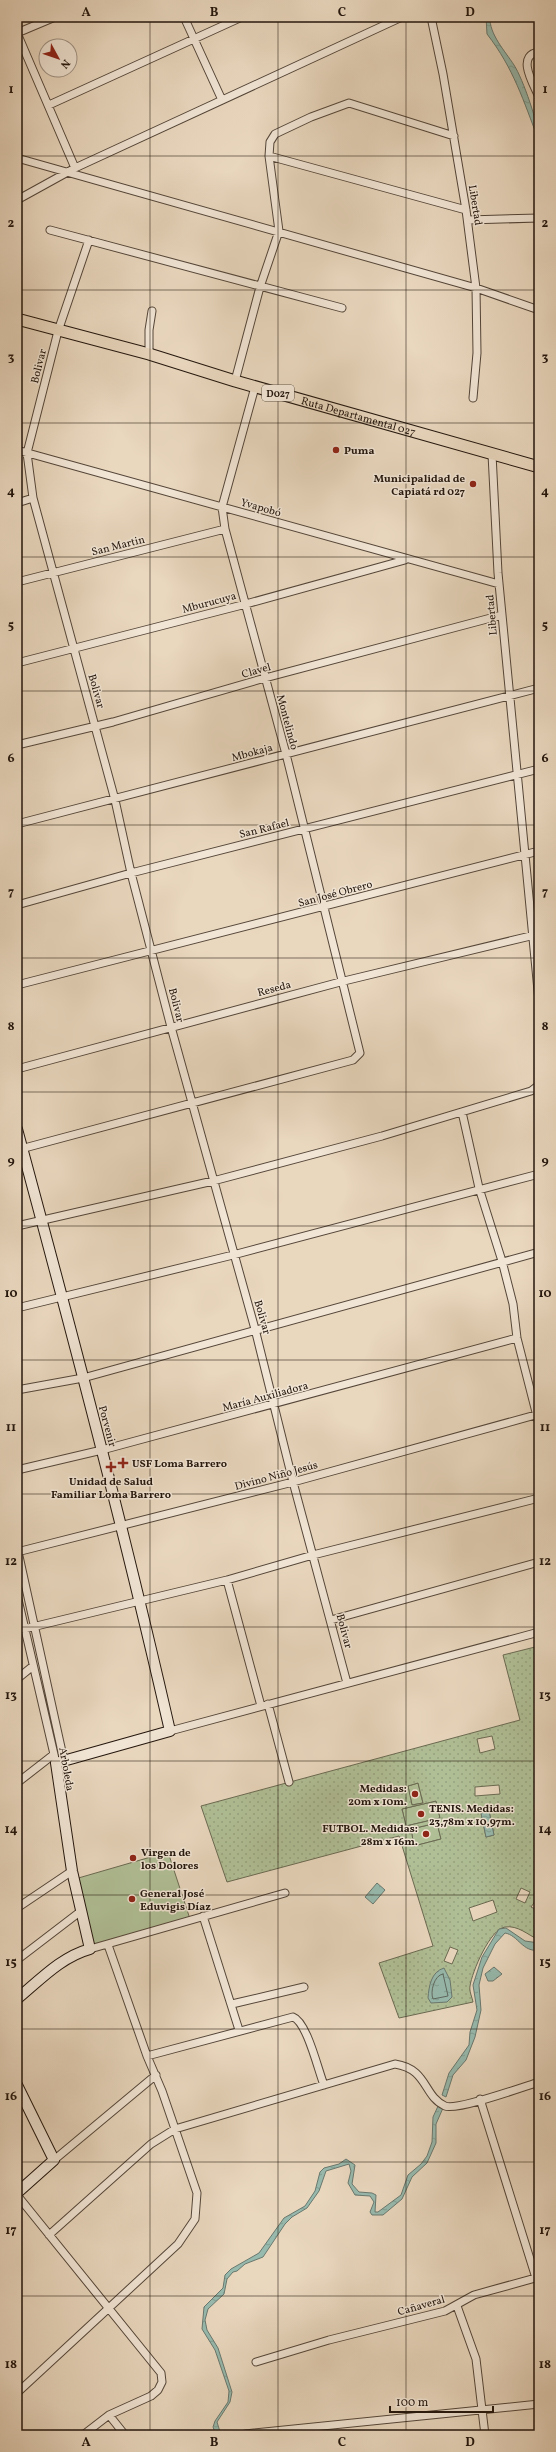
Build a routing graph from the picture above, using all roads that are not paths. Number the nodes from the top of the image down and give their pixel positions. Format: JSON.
{"nodes":[{"id":1,"x":55,"y":17,"type":"edge"},
{"id":2,"x":184,"y":17,"type":"edge"},
{"id":3,"x":242,"y":17,"type":"edge"},
{"id":4,"x":402,"y":17,"type":"edge"},
{"id":5,"x":431,"y":17,"type":"edge"},
{"id":6,"x":17,"y":33,"type":"edge"},
{"id":7,"x":194,"y":39,"type":"junction"},
{"id":8,"x":539,"y":52,"type":"edge"},
{"id":9,"x":539,"y":97,"type":"edge"},
{"id":10,"x":222,"y":100,"type":"junction"},
{"id":11,"x":49,"y":105,"type":"junction"},
{"id":12,"x":454,"y":136,"type":"junction"},
{"id":13,"x":269,"y":156,"type":"junction"},
{"id":14,"x":17,"y":158,"type":"edge"},
{"id":15,"x":75,"y":168,"type":"junction"},
{"id":16,"x":69,"y":173,"type":"junction"},
{"id":17,"x":17,"y":200,"type":"edge"},
{"id":18,"x":466,"y":210,"type":"junction"},
{"id":19,"x":539,"y":218,"type":"edge"},
{"id":20,"x":468,"y":220,"type":"junction"},
{"id":21,"x":50,"y":230,"type":"dead end"},
{"id":22,"x":279,"y":231,"type":"junction"},
{"id":23,"x":89,"y":240,"type":"junction"},
{"id":24,"x":260,"y":287,"type":"junction"},
{"id":25,"x":476,"y":288,"type":"junction"},
{"id":26,"x":342,"y":308,"type":"dead end"},
{"id":27,"x":539,"y":310,"type":"edge"},
{"id":28,"x":152,"y":311,"type":"dead end"},
{"id":29,"x":17,"y":319,"type":"edge"},
{"id":30,"x":58,"y":331,"type":"junction"},
{"id":31,"x":148,"y":354,"type":"junction"},
{"id":32,"x":235,"y":381,"type":"junction"},
{"id":33,"x":255,"y":387,"type":"junction"},
{"id":34,"x":473,"y":398,"type":"dead end"},
{"id":35,"x":17,"y":450,"type":"edge"},
{"id":36,"x":27,"y":453,"type":"junction"},
{"id":37,"x":492,"y":454,"type":"junction"},
{"id":38,"x":539,"y":467,"type":"edge"},
{"id":39,"x":33,"y":498,"type":"junction"},
{"id":40,"x":17,"y":502,"type":"edge"},
{"id":41,"x":222,"y":507,"type":"junction"},
{"id":42,"x":225,"y":529,"type":"junction"},
{"id":43,"x":406,"y":560,"type":"junction"},
{"id":44,"x":52,"y":573,"type":"junction"},
{"id":45,"x":17,"y":582,"type":"edge"},
{"id":46,"x":499,"y":584,"type":"junction"},
{"id":47,"x":246,"y":604,"type":"junction"},
{"id":48,"x":502,"y":615,"type":"junction"},
{"id":49,"x":74,"y":648,"type":"junction"},
{"id":50,"x":17,"y":663,"type":"edge"},
{"id":51,"x":265,"y":678,"type":"junction"},
{"id":52,"x":539,"y":688,"type":"edge"},
{"id":53,"x":510,"y":695,"type":"junction"},
{"id":54,"x":95,"y":724,"type":"junction"},
{"id":55,"x":17,"y":745,"type":"edge"},
{"id":56,"x":286,"y":754,"type":"junction"},
{"id":57,"x":539,"y":769,"type":"edge"},
{"id":58,"x":517,"y":774,"type":"junction"},
{"id":59,"x":115,"y":800,"type":"junction"},
{"id":60,"x":17,"y":824,"type":"edge"},
{"id":61,"x":304,"y":830,"type":"junction"},
{"id":62,"x":539,"y":851,"type":"edge"},
{"id":63,"x":524,"y":854,"type":"junction"},
{"id":64,"x":131,"y":873,"type":"junction"},
{"id":65,"x":17,"y":905,"type":"edge"},
{"id":66,"x":324,"y":908,"type":"junction"},
{"id":67,"x":536,"y":935,"type":"edge"},
{"id":68,"x":152,"y":951,"type":"junction"},
{"id":69,"x":344,"y":981,"type":"junction"},
{"id":70,"x":17,"y":985,"type":"edge"},
{"id":71,"x":539,"y":1001,"type":"edge"},
{"id":72,"x":171,"y":1027,"type":"junction"},
{"id":73,"x":17,"y":1069,"type":"edge"},
{"id":74,"x":539,"y":1085,"type":"edge"},
{"id":75,"x":192,"y":1101,"type":"junction"},
{"id":76,"x":462,"y":1112,"type":"junction"},
{"id":77,"x":17,"y":1129,"type":"edge"},
{"id":78,"x":20,"y":1149,"type":"edge"},
{"id":79,"x":539,"y":1174,"type":"edge"},
{"id":80,"x":213,"y":1180,"type":"junction"},
{"id":81,"x":479,"y":1188,"type":"junction"},
{"id":82,"x":42,"y":1222,"type":"junction"},
{"id":83,"x":17,"y":1226,"type":"edge"},
{"id":84,"x":539,"y":1252,"type":"edge"},
{"id":85,"x":233,"y":1255,"type":"junction"},
{"id":86,"x":502,"y":1261,"type":"junction"},
{"id":87,"x":61,"y":1296,"type":"junction"},
{"id":88,"x":17,"y":1308,"type":"edge"},
{"id":89,"x":256,"y":1329,"type":"junction"},
{"id":90,"x":517,"y":1338,"type":"junction"},
{"id":91,"x":83,"y":1378,"type":"junction"},
{"id":92,"x":17,"y":1390,"type":"edge"},
{"id":93,"x":275,"y":1405,"type":"junction"},
{"id":94,"x":538,"y":1414,"type":"edge"},
{"id":95,"x":539,"y":1424,"type":"edge"},
{"id":96,"x":102,"y":1450,"type":"junction"},
{"id":97,"x":17,"y":1470,"type":"edge"},
{"id":98,"x":293,"y":1482,"type":"junction"},
{"id":99,"x":539,"y":1498,"type":"edge"},
{"id":100,"x":122,"y":1526,"type":"junction"},
{"id":101,"x":17,"y":1550,"type":"edge"},
{"id":102,"x":313,"y":1555,"type":"junction"},
{"id":103,"x":539,"y":1562,"type":"edge"},
{"id":104,"x":227,"y":1580,"type":"junction"},
{"id":105,"x":17,"y":1595,"type":"edge"},
{"id":106,"x":140,"y":1600,"type":"junction"},
{"id":107,"x":29,"y":1603,"type":"junction"},
{"id":108,"x":19,"y":1610,"type":"edge"},
{"id":109,"x":331,"y":1620,"type":"junction"},
{"id":110,"x":34,"y":1627,"type":"junction"},
{"id":111,"x":24,"y":1629,"type":"junction"},
{"id":112,"x":539,"y":1632,"type":"edge"},
{"id":113,"x":33,"y":1666,"type":"junction"},
{"id":114,"x":17,"y":1678,"type":"edge"},
{"id":115,"x":347,"y":1682,"type":"junction"},
{"id":116,"x":265,"y":1705,"type":"junction"},
{"id":117,"x":170,"y":1731,"type":"junction"},
{"id":118,"x":57,"y":1760,"type":"junction"},
{"id":119,"x":289,"y":1782,"type":"dead end"},
{"id":120,"x":17,"y":1783,"type":"edge"},
{"id":121,"x":72,"y":1871,"type":"junction"},
{"id":122,"x":285,"y":1893,"type":"dead end"},
{"id":123,"x":17,"y":1908,"type":"edge"},
{"id":124,"x":81,"y":1911,"type":"junction"},
{"id":125,"x":203,"y":1916,"type":"junction"},
{"id":126,"x":108,"y":1945,"type":"junction"},
{"id":127,"x":90,"y":1949,"type":"junction"},
{"id":128,"x":17,"y":1960,"type":"edge"},
{"id":129,"x":304,"y":1987,"type":"dead end"},
{"id":130,"x":17,"y":1999,"type":"edge"},
{"id":131,"x":232,"y":2004,"type":"junction"},
{"id":132,"x":239,"y":2030,"type":"junction"},
{"id":133,"x":147,"y":2056,"type":"junction"},
{"id":134,"x":156,"y":2076,"type":"junction"},
{"id":135,"x":539,"y":2082,"type":"edge"},
{"id":136,"x":17,"y":2085,"type":"edge"},
{"id":137,"x":324,"y":2085,"type":"junction"},
{"id":138,"x":480,"y":2099,"type":"junction"},
{"id":139,"x":175,"y":2129,"type":"junction"},
{"id":140,"x":54,"y":2160,"type":"junction"},
{"id":141,"x":17,"y":2194,"type":"edge"},
{"id":142,"x":49,"y":2235,"type":"junction"},
{"id":143,"x":537,"y":2277,"type":"edge"},
{"id":144,"x":457,"y":2306,"type":"junction"},
{"id":145,"x":108,"y":2309,"type":"junction"},
{"id":146,"x":256,"y":2362,"type":"dead end"},
{"id":147,"x":17,"y":2393,"type":"edge"},
{"id":148,"x":539,"y":2404,"type":"edge"},
{"id":149,"x":482,"y":2410,"type":"junction"},
{"id":150,"x":109,"y":2415,"type":"junction"},
{"id":151,"x":245,"y":2434,"type":"edge"},
{"id":152,"x":84,"y":2435,"type":"edge"},
{"id":153,"x":125,"y":2435,"type":"edge"},
{"id":154,"x":485,"y":2435,"type":"edge"}],
"edges":[{"from":1,"to":6,"type":"street"},
{"from":2,"to":7,"type":"street"},
{"from":3,"to":7,"type":"street"},
{"from":4,"to":10,"type":"street"},
{"from":5,"to":12,"type":"street","name":"Libertad"},
{"from":6,"to":11,"type":"street"},
{"from":7,"to":10,"type":"street"},
{"from":7,"to":11,"type":"street"},
{"from":8,"to":9,"type":"street"},
{"from":10,"to":15,"type":"street"},
{"from":11,"to":15,"type":"street"},
{"from":12,"to":13,"type":"street"},
{"from":12,"to":18,"type":"street","name":"Libertad"},
{"from":13,"to":18,"type":"street"},
{"from":13,"to":22,"type":"street"},
{"from":14,"to":16,"type":"street"},
{"from":15,"to":16,"type":"street"},
{"from":16,"to":17,"type":"street"},
{"from":16,"to":22,"type":"street"},
{"from":18,"to":20,"type":"street","name":"Libertad"},
{"from":19,"to":20,"type":"street"},
{"from":20,"to":25,"type":"street","name":"Libertad"},
{"from":21,"to":23,"type":"street"},
{"from":22,"to":24,"type":"street"},
{"from":22,"to":25,"type":"street"},
{"from":23,"to":24,"type":"street"},
{"from":23,"to":30,"type":"street","name":"Bolivar"},
{"from":24,"to":26,"type":"street"},
{"from":24,"to":32,"type":"street"},
{"from":25,"to":27,"type":"street"},
{"from":25,"to":34,"type":"street","name":"Libertad"},
{"from":28,"to":31,"type":"street"},
{"from":29,"to":30,"type":"main road","name":"Ruta Departamental 027","number":"D027"},
{"from":30,"to":31,"type":"main road","name":"Ruta Departamental 027","number":"D027"},
{"from":30,"to":36,"type":"street","name":"Bolivar"},
{"from":31,"to":32,"type":"main road","name":"Ruta Departamental 027","number":"D027"},
{"from":32,"to":33,"type":"main road","name":"Ruta Departamental 027","number":"D027"},
{"from":33,"to":37,"type":"main road","name":"Ruta Departamental 027","number":"D027"},
{"from":33,"to":41,"type":"street","name":"Montelindo"},
{"from":35,"to":36,"type":"street","name":"Yvapobó"},
{"from":36,"to":39,"type":"street","name":"Bolivar"},
{"from":36,"to":41,"type":"street","name":"Yvapobó"},
{"from":37,"to":38,"type":"main road","name":"Ruta Departamental 027","number":"D027"},
{"from":37,"to":46,"type":"street","name":"Libertad"},
{"from":39,"to":40,"type":"street"},
{"from":39,"to":44,"type":"street","name":"Bolivar"},
{"from":41,"to":42,"type":"street","name":"Montelindo"},
{"from":41,"to":43,"type":"street","name":"Yvapobó"},
{"from":42,"to":44,"type":"street","name":"San Martin"},
{"from":42,"to":47,"type":"street","name":"Montelindo"},
{"from":43,"to":46,"type":"street","name":"Yvapobó"},
{"from":43,"to":47,"type":"street","name":"Mburucuya"},
{"from":44,"to":45,"type":"street","name":"San Martin"},
{"from":44,"to":49,"type":"street","name":"Bolivar"},
{"from":46,"to":48,"type":"street","name":"Libertad"},
{"from":47,"to":49,"type":"street","name":"Mburucuya"},
{"from":47,"to":51,"type":"street","name":"Montelindo"},
{"from":48,"to":51,"type":"street","name":"Clavel"},
{"from":48,"to":53,"type":"street","name":"Libertad"},
{"from":49,"to":50,"type":"street","name":"Mburucuya"},
{"from":49,"to":54,"type":"street","name":"Bolivar"},
{"from":51,"to":54,"type":"street","name":"Clavel"},
{"from":51,"to":56,"type":"street","name":"Montelindo"},
{"from":52,"to":53,"type":"street","name":"Mbokaja"},
{"from":53,"to":56,"type":"street","name":"Mbokaja"},
{"from":53,"to":58,"type":"street","name":"Libertad"},
{"from":54,"to":55,"type":"street","name":"Clavel"},
{"from":54,"to":59,"type":"street","name":"Bolivar"},
{"from":56,"to":59,"type":"street","name":"Mbokaja"},
{"from":56,"to":61,"type":"street","name":"Montelindo"},
{"from":57,"to":58,"type":"street","name":"San Rafael"},
{"from":58,"to":61,"type":"street","name":"San Rafael"},
{"from":58,"to":63,"type":"street","name":"Libertad"},
{"from":59,"to":60,"type":"street","name":"Mbokaja"},
{"from":59,"to":64,"type":"street","name":"Bolivar"},
{"from":61,"to":64,"type":"street","name":"San Rafael"},
{"from":61,"to":66,"type":"street","name":"Montelindo"},
{"from":62,"to":63,"type":"street","name":"San José Obrero"},
{"from":63,"to":66,"type":"street","name":"San José Obrero"},
{"from":63,"to":67,"type":"street","name":"Libertad"},
{"from":64,"to":65,"type":"street","name":"San Rafael"},
{"from":64,"to":68,"type":"street","name":"Bolivar"},
{"from":66,"to":68,"type":"street","name":"San José Obrero"},
{"from":66,"to":69,"type":"street","name":"Montelindo"},
{"from":67,"to":69,"type":"street","name":"Reseda"},
{"from":67,"to":71,"type":"street","name":"Libertad"},
{"from":68,"to":70,"type":"street","name":"San José Obrero"},
{"from":68,"to":72,"type":"street","name":"Bolivar"},
{"from":69,"to":72,"type":"street","name":"Reseda"},
{"from":69,"to":75,"type":"street","name":"Montelindo"},
{"from":72,"to":73,"type":"street","name":"Reseda"},
{"from":72,"to":75,"type":"street","name":"Bolivar"},
{"from":74,"to":76,"type":"street"},
{"from":75,"to":78,"type":"street"},
{"from":75,"to":80,"type":"street","name":"Bolivar"},
{"from":76,"to":80,"type":"street"},
{"from":76,"to":81,"type":"street"},
{"from":77,"to":78,"type":"street","name":"Porvenir"},
{"from":78,"to":82,"type":"street","name":"Porvenir"},
{"from":79,"to":81,"type":"street"},
{"from":80,"to":82,"type":"street"},
{"from":80,"to":85,"type":"street","name":"Bolivar"},
{"from":81,"to":85,"type":"street"},
{"from":81,"to":86,"type":"street"},
{"from":82,"to":83,"type":"street"},
{"from":82,"to":87,"type":"street","name":"Porvenir"},
{"from":84,"to":86,"type":"street"},
{"from":85,"to":87,"type":"street"},
{"from":85,"to":89,"type":"street","name":"Bolivar"},
{"from":86,"to":89,"type":"street"},
{"from":86,"to":90,"type":"street"},
{"from":87,"to":88,"type":"street"},
{"from":87,"to":91,"type":"street","name":"Porvenir"},
{"from":89,"to":91,"type":"street"},
{"from":89,"to":93,"type":"street","name":"Bolivar"},
{"from":90,"to":93,"type":"street","name":"María Auxiliadora"},
{"from":90,"to":94,"type":"street"},
{"from":91,"to":92,"type":"street"},
{"from":91,"to":96,"type":"street","name":"Porvenir"},
{"from":93,"to":96,"type":"street","name":"María Auxiliadora"},
{"from":93,"to":98,"type":"street","name":"Bolivar"},
{"from":94,"to":95,"type":"street"},
{"from":94,"to":98,"type":"street","name":"Divino Niño Jesús"},
{"from":96,"to":97,"type":"street","name":"María Auxiliadora"},
{"from":96,"to":100,"type":"street","name":"Porvenir"},
{"from":98,"to":100,"type":"street","name":"Divino Niño Jesús"},
{"from":98,"to":102,"type":"street","name":"Bolivar"},
{"from":99,"to":102,"type":"street"},
{"from":100,"to":101,"type":"street","name":"Divino Niño Jesús"},
{"from":100,"to":106,"type":"street","name":"Porvenir"},
{"from":101,"to":107,"type":"street","name":"Arboleda"},
{"from":102,"to":104,"type":"street"},
{"from":102,"to":109,"type":"street","name":"Bolivar"},
{"from":103,"to":109,"type":"street"},
{"from":104,"to":106,"type":"street"},
{"from":104,"to":116,"type":"street"},
{"from":105,"to":108,"type":"street","name":"Arboleda"},
{"from":106,"to":110,"type":"street"},
{"from":106,"to":117,"type":"street","name":"Porvenir"},
{"from":107,"to":108,"type":"street"},
{"from":107,"to":110,"type":"street","name":"Arboleda"},
{"from":108,"to":111,"type":"street","name":"Arboleda"},
{"from":109,"to":115,"type":"street","name":"Bolivar"},
{"from":110,"to":111,"type":"street"},
{"from":110,"to":118,"type":"street","name":"Arboleda"},
{"from":111,"to":113,"type":"street","name":"Arboleda"},
{"from":112,"to":115,"type":"street"},
{"from":113,"to":114,"type":"street"},
{"from":113,"to":118,"type":"street","name":"Arboleda"},
{"from":115,"to":116,"type":"street"},
{"from":116,"to":117,"type":"street"},
{"from":116,"to":119,"type":"street"},
{"from":117,"to":118,"type":"street"},
{"from":118,"to":120,"type":"street"},
{"from":118,"to":121,"type":"street","name":"Arboleda"},
{"from":121,"to":123,"type":"street"},
{"from":121,"to":124,"type":"street","name":"Arboleda"},
{"from":122,"to":125,"type":"street"},
{"from":124,"to":127,"type":"street","name":"Arboleda"},
{"from":124,"to":128,"type":"street"},
{"from":125,"to":126,"type":"street"},
{"from":125,"to":131,"type":"street"},
{"from":126,"to":127,"type":"street"},
{"from":126,"to":133,"type":"street"},
{"from":127,"to":130,"type":"street"},
{"from":129,"to":131,"type":"street"},
{"from":131,"to":132,"type":"street"},
{"from":132,"to":133,"type":"street"},
{"from":132,"to":137,"type":"street"},
{"from":133,"to":134,"type":"street"},
{"from":134,"to":139,"type":"street"},
{"from":134,"to":140,"type":"street"},
{"from":135,"to":138,"type":"street"},
{"from":136,"to":140,"type":"street"},
{"from":137,"to":138,"type":"street"},
{"from":137,"to":139,"type":"street"},
{"from":138,"to":143,"type":"street"},
{"from":139,"to":142,"type":"street"},
{"from":139,"to":145,"type":"street"},
{"from":140,"to":141,"type":"street"},
{"from":141,"to":142,"type":"street"},
{"from":142,"to":145,"type":"street"},
{"from":143,"to":144,"type":"street","name":"Cañaveral"},
{"from":144,"to":146,"type":"street","name":"Cañaveral"},
{"from":144,"to":149,"type":"street"},
{"from":145,"to":147,"type":"street"},
{"from":145,"to":150,"type":"street"},
{"from":148,"to":149,"type":"street"},
{"from":149,"to":151,"type":"street"},
{"from":149,"to":154,"type":"street"},
{"from":150,"to":152,"type":"street"},
{"from":150,"to":153,"type":"street"}]}
